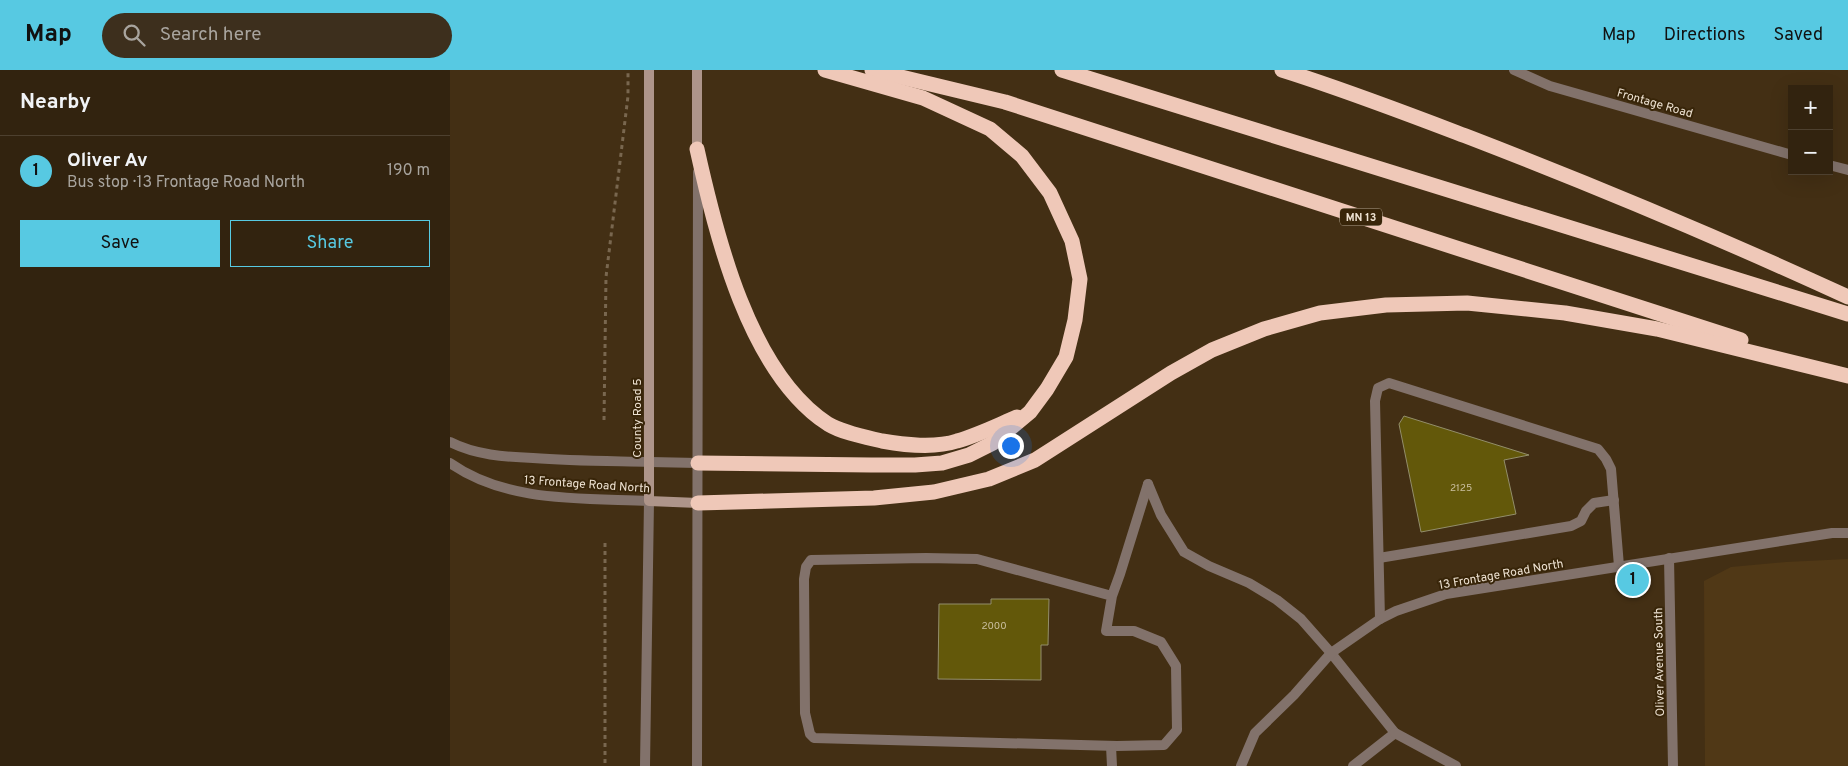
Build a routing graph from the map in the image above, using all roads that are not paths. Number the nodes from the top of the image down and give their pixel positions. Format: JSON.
{"nodes":[{"id":1,"x":649,"y":70,"type":"edge"},
{"id":2,"x":697,"y":70,"type":"edge"},
{"id":3,"x":825,"y":70,"type":"edge"},
{"id":4,"x":872,"y":70,"type":"edge"},
{"id":5,"x":1062,"y":70,"type":"edge"},
{"id":6,"x":1282,"y":70,"type":"edge"},
{"id":7,"x":1514,"y":70,"type":"edge"},
{"id":8,"x":697,"y":149,"type":"junction"},
{"id":9,"x":1788,"y":154,"type":"edge"},
{"id":10,"x":1833,"y":166,"type":"edge"},
{"id":11,"x":1848,"y":170,"type":"edge"},
{"id":12,"x":1848,"y":297,"type":"edge"},
{"id":13,"x":1848,"y":314,"type":"edge"},
{"id":14,"x":1848,"y":375,"type":"edge"},
{"id":15,"x":1030,"y":412,"type":"junction"},
{"id":16,"x":450,"y":442,"type":"edge"},
{"id":17,"x":650,"y":462,"type":"junction"},
{"id":18,"x":450,"y":463,"type":"edge"},
{"id":19,"x":698,"y":463,"type":"junction"},
{"id":20,"x":1614,"y":500,"type":"junction"},
{"id":21,"x":649,"y":501,"type":"junction"},
{"id":22,"x":698,"y":502,"type":"junction"},
{"id":23,"x":1848,"y":533,"type":"edge"},
{"id":24,"x":1379,"y":558,"type":"junction"},
{"id":25,"x":1669,"y":558,"type":"junction"},
{"id":26,"x":1619,"y":566,"type":"junction"},
{"id":27,"x":1112,"y":596,"type":"junction"},
{"id":28,"x":1380,"y":619,"type":"junction"},
{"id":29,"x":1331,"y":654,"type":"junction"},
{"id":30,"x":1395,"y":733,"type":"junction"},
{"id":31,"x":1111,"y":746,"type":"junction"},
{"id":32,"x":645,"y":766,"type":"edge"},
{"id":33,"x":697,"y":766,"type":"edge"},
{"id":34,"x":1112,"y":766,"type":"edge"},
{"id":35,"x":1241,"y":766,"type":"edge"},
{"id":36,"x":1353,"y":766,"type":"edge"},
{"id":37,"x":1456,"y":766,"type":"edge"},
{"id":38,"x":1673,"y":766,"type":"edge"}],
"edges":[{"from":1,"to":17,"type":"main road","name":"County Road 5"},
{"from":2,"to":8,"type":"main road"},
{"from":3,"to":15,"type":"highway"},
{"from":4,"to":14,"type":"highway","number":"MN 13"},
{"from":5,"to":13,"type":"highway"},
{"from":6,"to":12,"type":"highway"},
{"from":7,"to":9,"type":"street","name":"Frontage Road"},
{"from":8,"to":15,"type":"highway"},
{"from":8,"to":19,"type":"street"},
{"from":10,"to":11,"type":"street"},
{"from":14,"to":22,"type":"highway"},
{"from":15,"to":19,"type":"highway"},
{"from":16,"to":17,"type":"street","name":"13 Frontage Road North"},
{"from":17,"to":19,"type":"street","name":"13 Frontage Road North"},
{"from":17,"to":21,"type":"main road","name":"County Road 5"},
{"from":18,"to":21,"type":"street","name":"13 Frontage Road North"},
{"from":19,"to":22,"type":"street"},
{"from":20,"to":24,"type":"street"},
{"from":20,"to":24,"type":"street"},
{"from":20,"to":26,"type":"street"},
{"from":21,"to":22,"type":"main road","name":"13 Frontage Road North"},
{"from":21,"to":32,"type":"street","name":"County Road 5"},
{"from":22,"to":33,"type":"street"},
{"from":23,"to":25,"type":"street","name":"13 Frontage Road North"},
{"from":24,"to":28,"type":"street"},
{"from":25,"to":26,"type":"street","name":"13 Frontage Road North"},
{"from":25,"to":38,"type":"street","name":"Oliver Avenue South"},
{"from":26,"to":28,"type":"street","name":"13 Frontage Road North"},
{"from":27,"to":29,"type":"street"},
{"from":27,"to":31,"type":"street"},
{"from":27,"to":31,"type":"street"},
{"from":28,"to":29,"type":"street","name":"13 Frontage Road North"},
{"from":29,"to":30,"type":"street"},
{"from":29,"to":35,"type":"street","name":"13 Frontage Road North"},
{"from":30,"to":36,"type":"street"},
{"from":30,"to":37,"type":"street"},
{"from":31,"to":34,"type":"street"}]}
